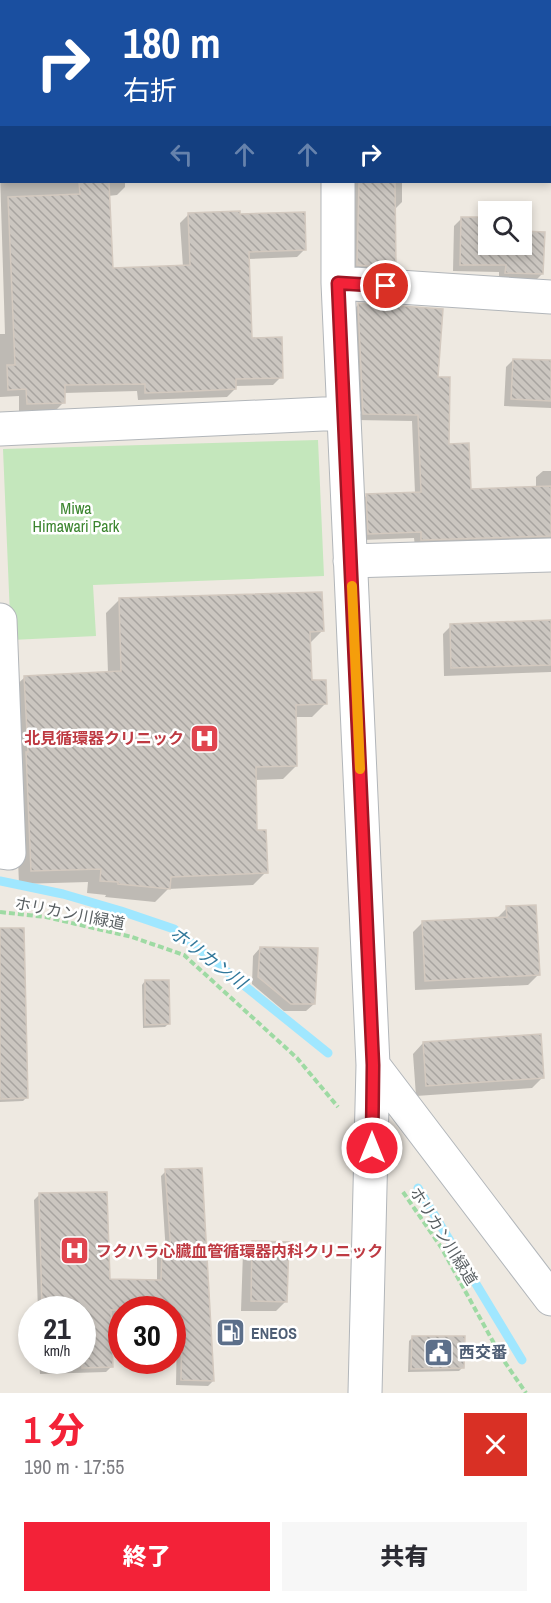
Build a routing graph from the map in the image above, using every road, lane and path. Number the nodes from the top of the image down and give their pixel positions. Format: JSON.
{"nodes":[{"id":1,"x":338,"y":183,"type":"edge"},
{"id":2,"x":338,"y":283,"type":"junction"},
{"id":3,"x":551,"y":297,"type":"edge"},
{"id":4,"x":344,"y":413,"type":"junction"},
{"id":5,"x":0,"y":429,"type":"edge"},
{"id":6,"x":551,"y":555,"type":"edge"},
{"id":7,"x":350,"y":561,"type":"junction"},
{"id":8,"x":0,"y":620,"type":"edge"},
{"id":9,"x":0,"y":852,"type":"edge"},
{"id":10,"x":0,"y":912,"type":"edge"},
{"id":11,"x":373,"y":1065,"type":"junction"},
{"id":12,"x":372,"y":1148,"type":"junction"},
{"id":13,"x":551,"y":1299,"type":"edge"},
{"id":14,"x":365,"y":1393,"type":"edge"},
{"id":15,"x":526,"y":1393,"type":"edge"}],
"edges":[{"from":1,"to":2,"type":"street"},
{"from":2,"to":3,"type":"street"},
{"from":2,"to":4,"type":"street"},
{"from":4,"to":5,"type":"street"},
{"from":4,"to":7,"type":"street"},
{"from":6,"to":7,"type":"street"},
{"from":7,"to":11,"type":"street"},
{"from":8,"to":9,"type":"street"},
{"from":10,"to":12,"type":"path","name":"ホリカン川緑道"},
{"from":11,"to":12,"type":"street"},
{"from":11,"to":13,"type":"street"},
{"from":12,"to":14,"type":"street"},
{"from":12,"to":15,"type":"path","name":"ホリカン川緑道"}]}
